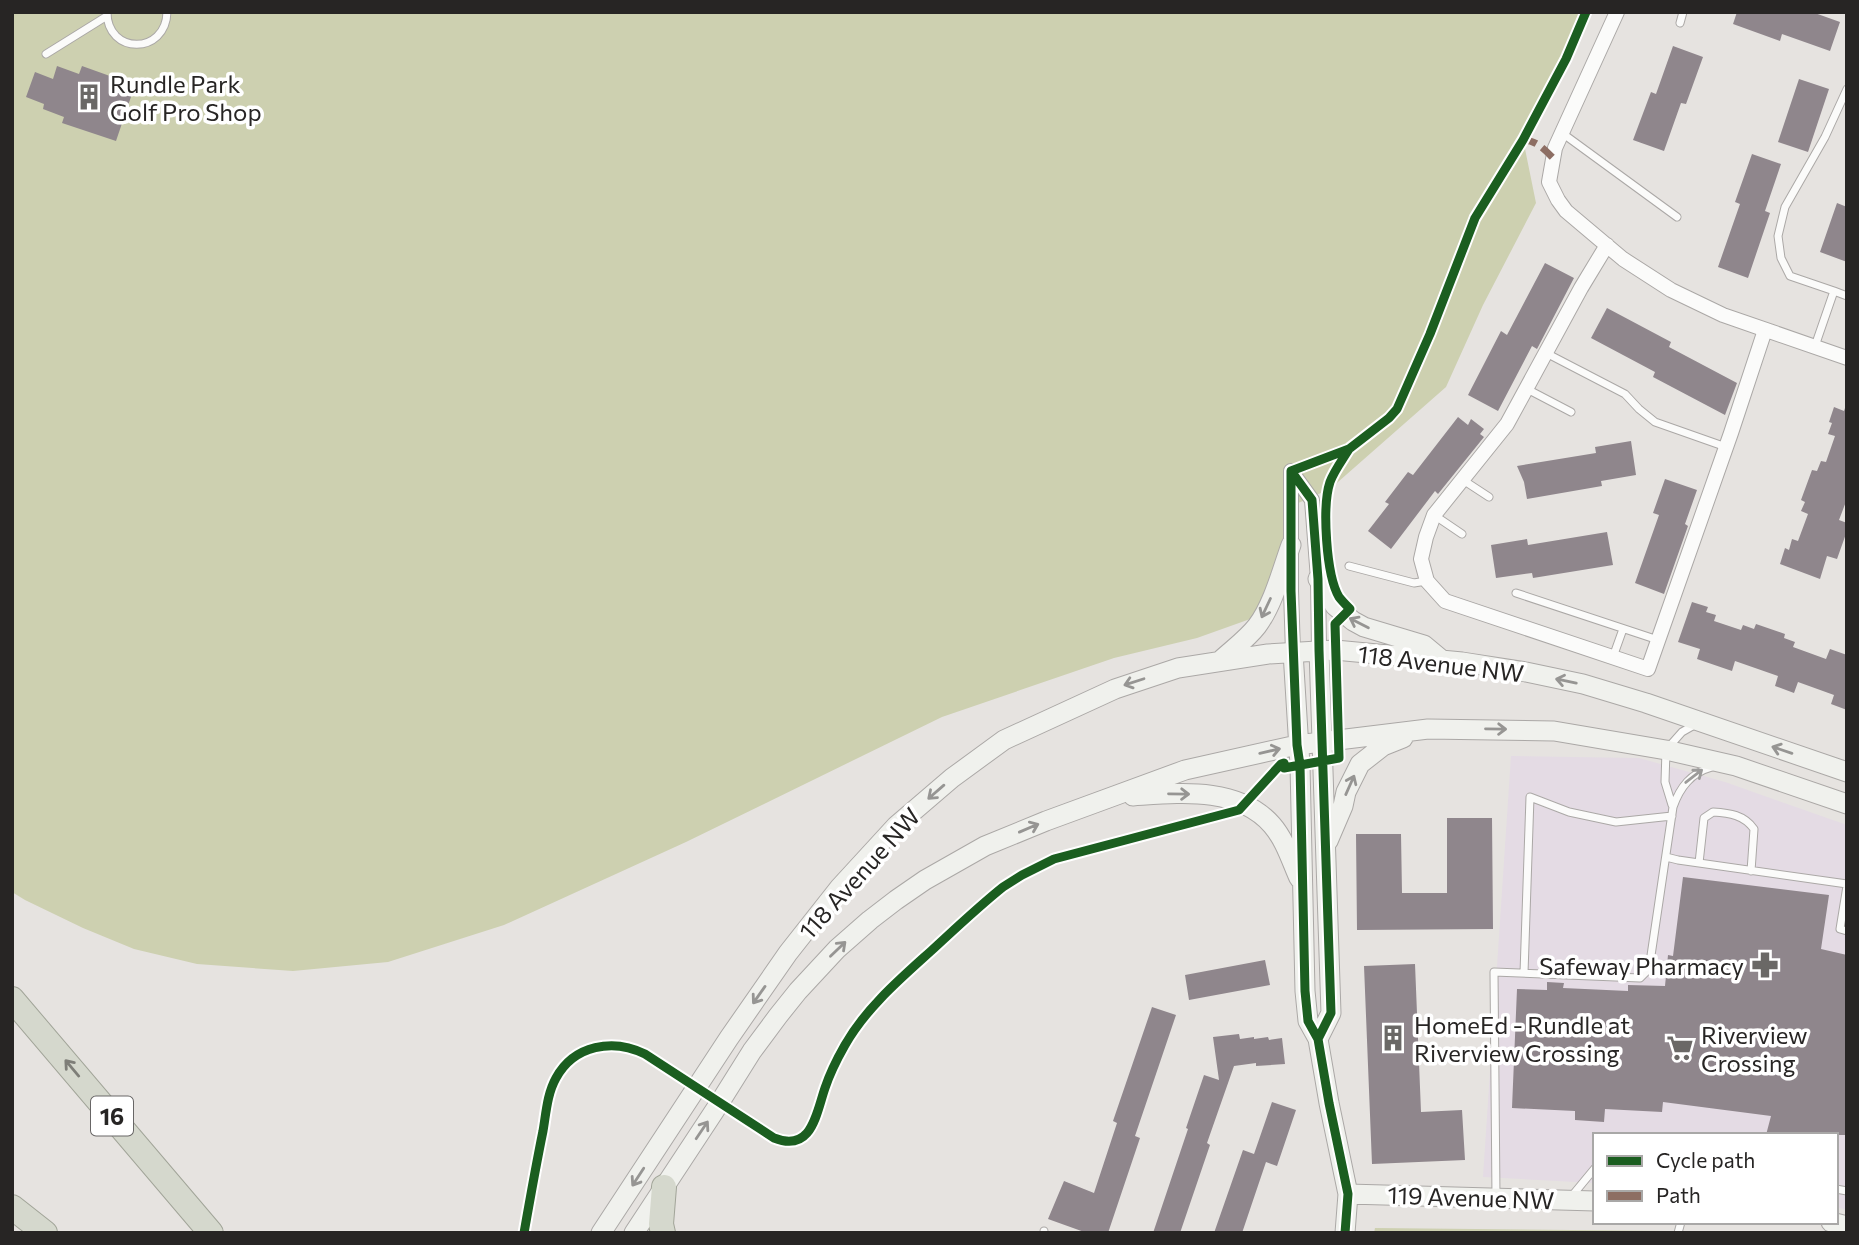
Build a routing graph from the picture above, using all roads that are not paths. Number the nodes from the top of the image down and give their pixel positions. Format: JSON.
{"nodes":[{"id":1,"x":1617,"y":12,"type":"edge"},
{"id":2,"x":1683,"y":12,"type":"edge"},
{"id":3,"x":107,"y":14,"type":"edge"},
{"id":4,"x":168,"y":14,"type":"edge"},
{"id":5,"x":1680,"y":23,"type":"dead end"},
{"id":6,"x":46,"y":54,"type":"dead end"},
{"id":7,"x":1847,"y":89,"type":"edge"},
{"id":8,"x":1562,"y":133,"type":"junction"},
{"id":9,"x":1677,"y":217,"type":"dead end"},
{"id":10,"x":1606,"y":245,"type":"junction"},
{"id":11,"x":1834,"y":291,"type":"junction"},
{"id":12,"x":1847,"y":296,"type":"edge"},
{"id":13,"x":1765,"y":330,"type":"junction"},
{"id":14,"x":1814,"y":347,"type":"junction"},
{"id":15,"x":1545,"y":353,"type":"junction"},
{"id":16,"x":1847,"y":358,"type":"edge"},
{"id":17,"x":1526,"y":388,"type":"junction"},
{"id":18,"x":1571,"y":412,"type":"dead end"},
{"id":19,"x":1726,"y":447,"type":"junction"},
{"id":20,"x":1463,"y":480,"type":"junction"},
{"id":21,"x":1489,"y":497,"type":"dead end"},
{"id":22,"x":1434,"y":515,"type":"junction"},
{"id":23,"x":1462,"y":534,"type":"dead end"},
{"id":24,"x":1291,"y":545,"type":"junction"},
{"id":25,"x":1349,"y":566,"type":"dead end"},
{"id":26,"x":1318,"y":579,"type":"junction"},
{"id":27,"x":1427,"y":581,"type":"junction"},
{"id":28,"x":1516,"y":593,"type":"dead end"},
{"id":29,"x":1623,"y":629,"type":"junction"},
{"id":30,"x":1658,"y":640,"type":"junction"},
{"id":31,"x":1319,"y":650,"type":"junction"},
{"id":32,"x":1293,"y":652,"type":"junction"},
{"id":33,"x":1613,"y":657,"type":"junction"},
{"id":34,"x":1221,"y":660,"type":"junction"},
{"id":35,"x":1442,"y":660,"type":"junction"},
{"id":36,"x":1700,"y":722,"type":"junction"},
{"id":37,"x":1428,"y":729,"type":"junction"},
{"id":38,"x":1322,"y":741,"type":"junction"},
{"id":39,"x":1297,"y":745,"type":"junction"},
{"id":40,"x":1666,"y":750,"type":"junction"},
{"id":41,"x":1730,"y":765,"type":"junction"},
{"id":42,"x":1847,"y":772,"type":"edge"},
{"id":43,"x":1111,"y":798,"type":"junction"},
{"id":44,"x":1847,"y":804,"type":"edge"},
{"id":45,"x":1672,"y":812,"type":"junction"},
{"id":46,"x":1325,"y":848,"type":"junction"},
{"id":47,"x":1666,"y":857,"type":"junction"},
{"id":48,"x":1699,"y":863,"type":"junction"},
{"id":49,"x":1751,"y":871,"type":"junction"},
{"id":50,"x":1847,"y":885,"type":"edge"},
{"id":51,"x":1303,"y":887,"type":"junction"},
{"id":52,"x":1847,"y":930,"type":"edge"},
{"id":53,"x":1524,"y":973,"type":"junction"},
{"id":54,"x":12,"y":999,"type":"edge"},
{"id":55,"x":1318,"y":1039,"type":"junction"},
{"id":56,"x":1593,"y":1170,"type":"edge"},
{"id":57,"x":169,"y":1183,"type":"junction"},
{"id":58,"x":664,"y":1187,"type":"junction"},
{"id":59,"x":1348,"y":1194,"type":"junction"},
{"id":60,"x":1496,"y":1198,"type":"junction"},
{"id":61,"x":1568,"y":1200,"type":"junction"},
{"id":62,"x":1593,"y":1201,"type":"edge"},
{"id":63,"x":12,"y":1207,"type":"edge"},
{"id":64,"x":45,"y":1233,"type":"edge"},
{"id":65,"x":211,"y":1233,"type":"edge"},
{"id":66,"x":224,"y":1233,"type":"edge"},
{"id":67,"x":601,"y":1233,"type":"edge"},
{"id":68,"x":634,"y":1233,"type":"edge"},
{"id":69,"x":663,"y":1233,"type":"edge"},
{"id":70,"x":1345,"y":1233,"type":"edge"}],
"edges":[{"from":1,"to":8,"type":"street"},
{"from":2,"to":5,"type":"lane"},
{"from":3,"to":4,"type":"lane"},
{"from":3,"to":6,"type":"lane"},
{"from":7,"to":11,"type":"lane"},
{"from":8,"to":9,"type":"lane"},
{"from":8,"to":10,"type":"street"},
{"from":10,"to":13,"type":"street"},
{"from":10,"to":15,"type":"street"},
{"from":11,"to":12,"type":"lane"},
{"from":11,"to":14,"type":"lane"},
{"from":13,"to":14,"type":"street"},
{"from":13,"to":19,"type":"street"},
{"from":14,"to":16,"type":"street"},
{"from":15,"to":17,"type":"street"},
{"from":15,"to":19,"type":"lane"},
{"from":17,"to":18,"type":"lane"},
{"from":17,"to":20,"type":"street"},
{"from":19,"to":30,"type":"street"},
{"from":20,"to":21,"type":"lane"},
{"from":20,"to":22,"type":"street"},
{"from":22,"to":23,"type":"lane"},
{"from":22,"to":27,"type":"street"},
{"from":24,"to":26,"type":"street"},
{"from":24,"to":32,"type":"street"},
{"from":24,"to":34,"type":"main road","one_way":true},
{"from":25,"to":27,"type":"lane"},
{"from":26,"to":31,"type":"street"},
{"from":35,"to":26,"type":"main road","one_way":true},
{"from":27,"to":33,"type":"street"},
{"from":28,"to":29,"type":"lane"},
{"from":29,"to":30,"type":"lane"},
{"from":29,"to":33,"type":"lane"},
{"from":30,"to":33,"type":"street"},
{"from":31,"to":32,"type":"main road","name":"118 Avenue NW"},
{"from":31,"to":35,"type":"main road","name":"118 Avenue NW"},
{"from":31,"to":38,"type":"main road"},
{"from":32,"to":34,"type":"main road","name":"118 Avenue NW"},
{"from":32,"to":39,"type":"main road"},
{"from":34,"to":67,"type":"main road","name":"118 Avenue NW","one_way":true},
{"from":36,"to":35,"type":"main road","name":"118 Avenue NW","one_way":true},
{"from":36,"to":40,"type":"lane"},
{"from":42,"to":36,"type":"main road","name":"118 Avenue NW","one_way":true},
{"from":37,"to":38,"type":"main road","name":"118 Avenue NW"},
{"from":37,"to":40,"type":"main road","name":"118 Avenue NW","one_way":true},
{"from":46,"to":37,"type":"main road","one_way":true},
{"from":38,"to":39,"type":"main road","name":"118 Avenue NW"},
{"from":38,"to":46,"type":"main road"},
{"from":43,"to":39,"type":"main road","name":"118 Avenue NW","one_way":true},
{"from":39,"to":51,"type":"main road"},
{"from":40,"to":41,"type":"main road","name":"118 Avenue NW"},
{"from":40,"to":45,"type":"lane"},
{"from":41,"to":44,"type":"main road","name":"118 Avenue NW"},
{"from":45,"to":41,"type":"lane","one_way":true},
{"from":43,"to":51,"type":"main road","one_way":true},
{"from":58,"to":43,"type":"main road","name":"118 Avenue NW","one_way":true},
{"from":45,"to":47,"type":"lane"},
{"from":45,"to":53,"type":"lane"},
{"from":46,"to":55,"type":"main road"},
{"from":47,"to":48,"type":"lane"},
{"from":47,"to":53,"type":"lane"},
{"from":48,"to":49,"type":"lane"},
{"from":48,"to":49,"type":"lane"},
{"from":49,"to":50,"type":"lane"},
{"from":50,"to":52,"type":"lane"},
{"from":51,"to":55,"type":"main road"},
{"from":53,"to":60,"type":"lane"},
{"from":57,"to":54,"type":"highway","number":"16","one_way":true},
{"from":55,"to":59,"type":"main road"},
{"from":56,"to":61,"type":"lane"},
{"from":57,"to":65,"type":"highway","number":"16"},
{"from":57,"to":66,"type":"highway"},
{"from":58,"to":68,"type":"main road","name":"118 Avenue NW"},
{"from":58,"to":69,"type":"highway"},
{"from":59,"to":60,"type":"main road","name":"119 Avenue NW"},
{"from":59,"to":70,"type":"main road"},
{"from":60,"to":61,"type":"main road","name":"119 Avenue NW"},
{"from":61,"to":62,"type":"main road","name":"119 Avenue NW"},
{"from":63,"to":64,"type":"highway"}]}
